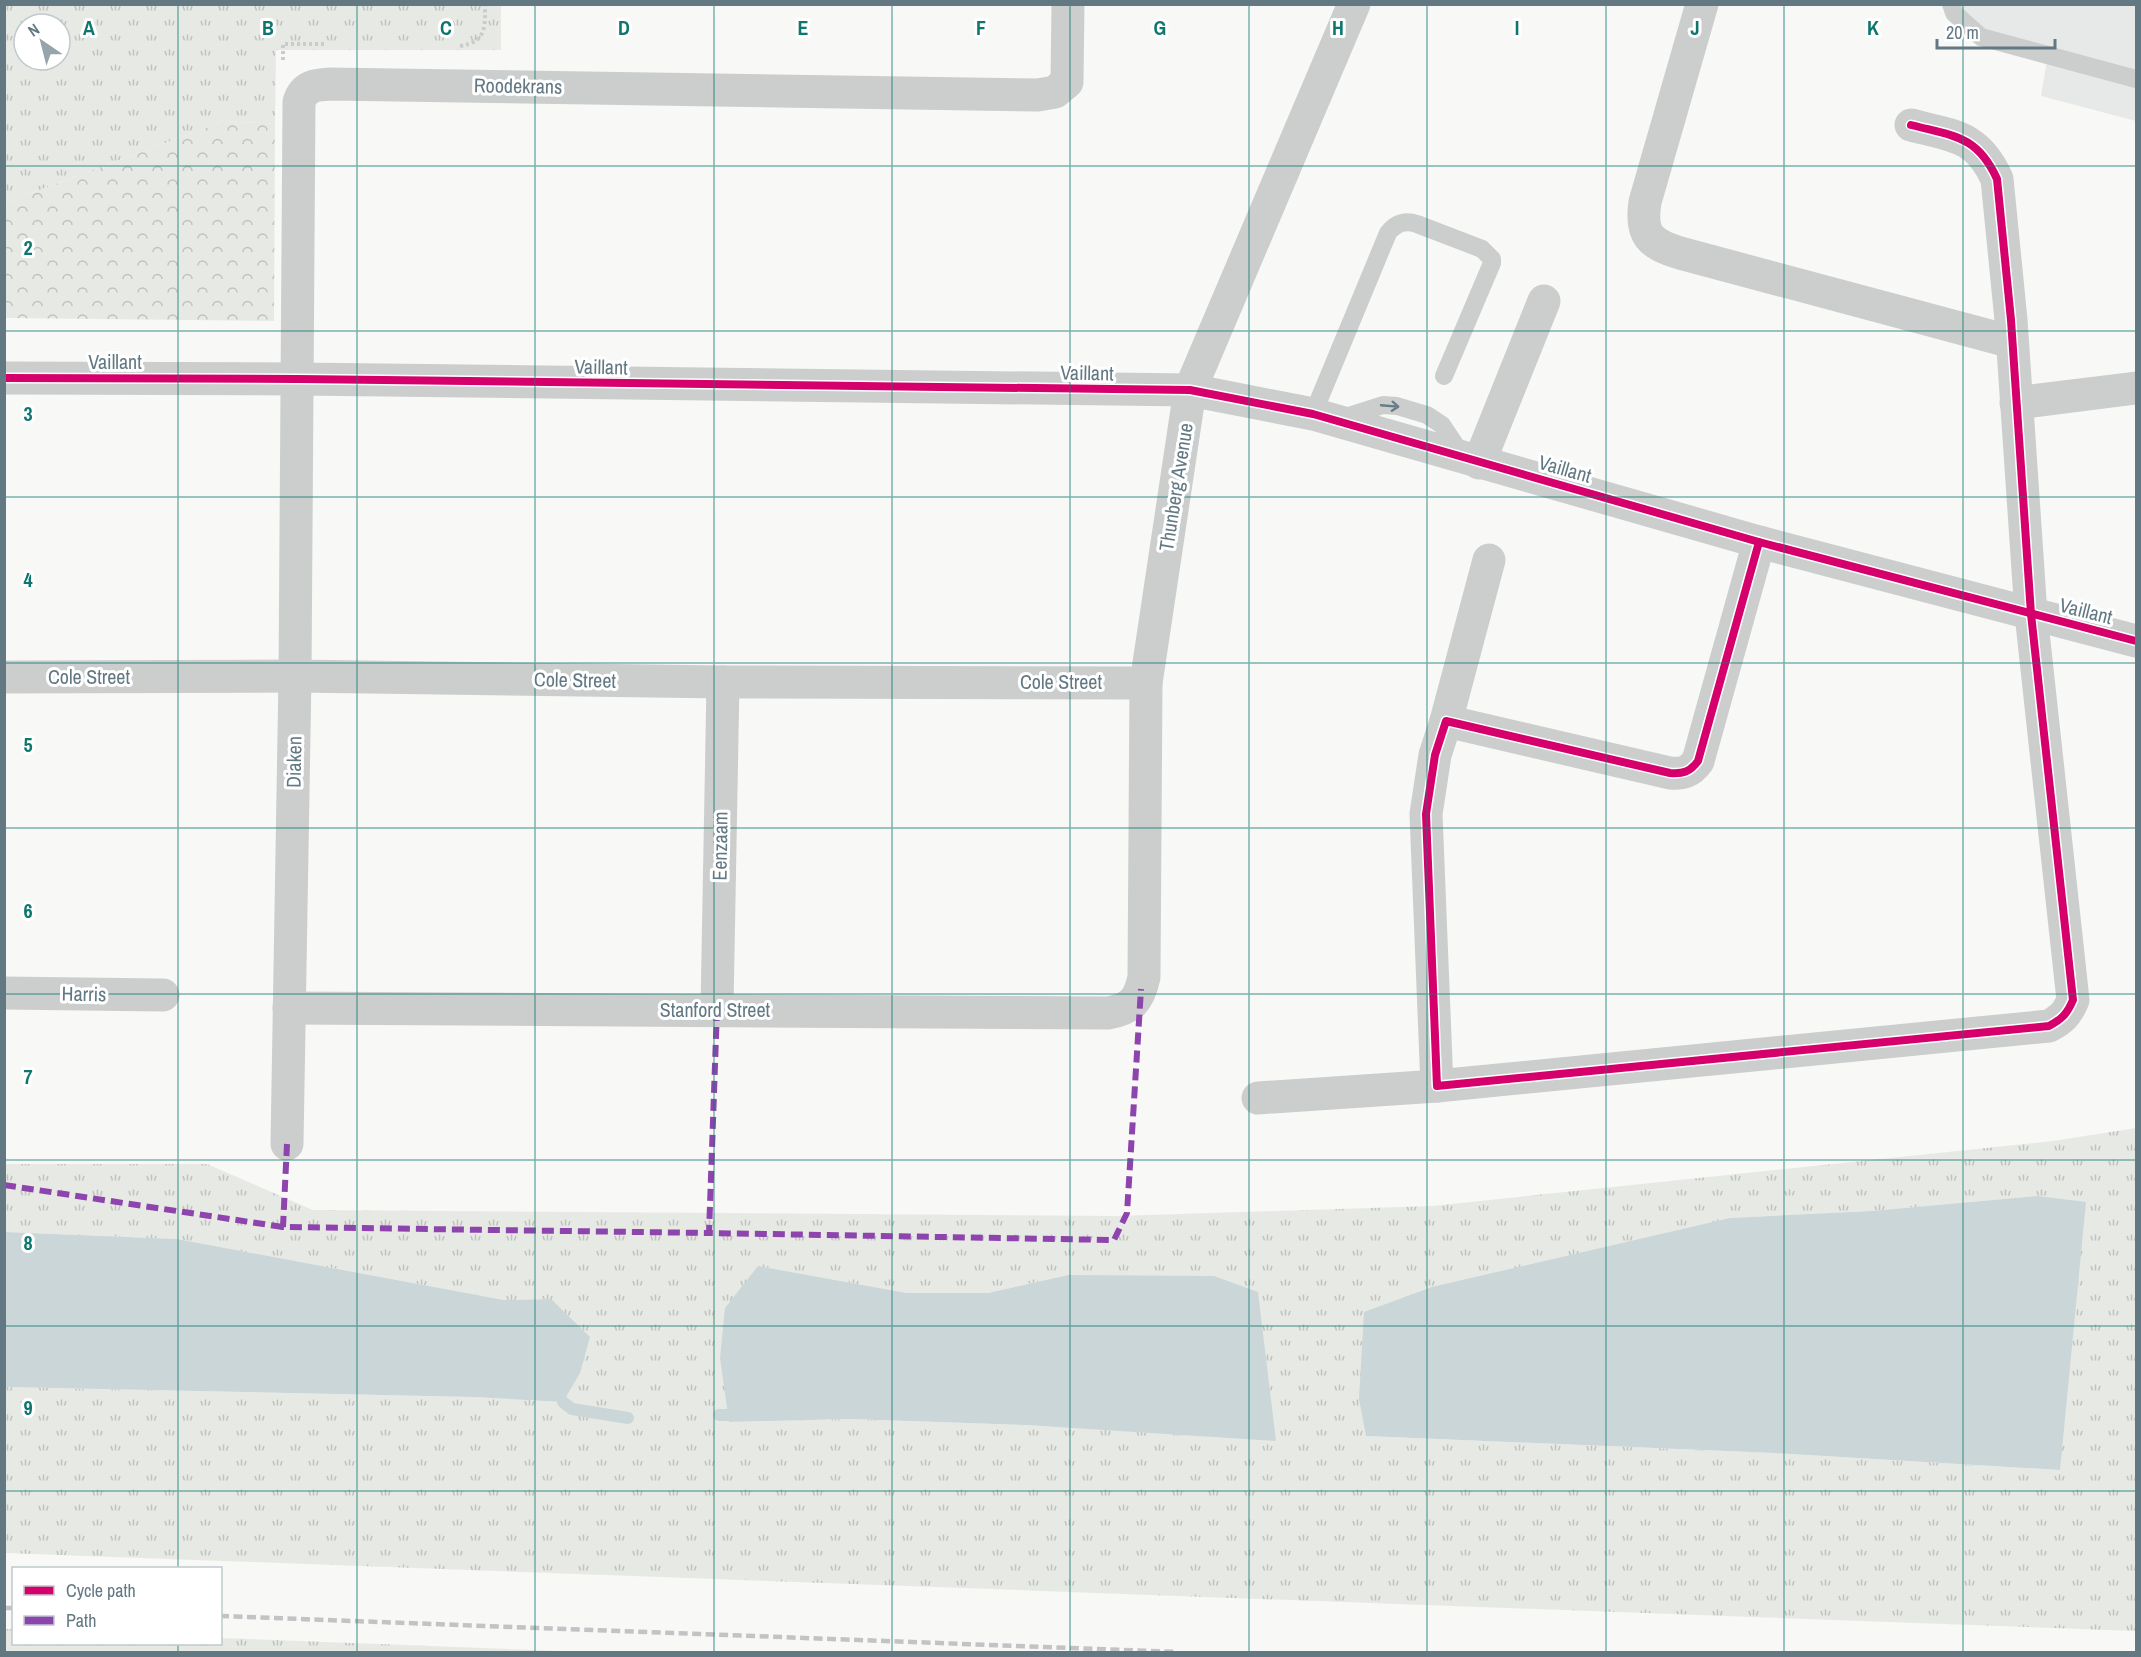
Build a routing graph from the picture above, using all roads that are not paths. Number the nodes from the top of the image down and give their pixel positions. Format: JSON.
{"nodes":[{"id":1,"x":1068,"y":4,"type":"edge"},
{"id":2,"x":1354,"y":4,"type":"edge"},
{"id":3,"x":1702,"y":4,"type":"edge"},
{"id":4,"x":1951,"y":4,"type":"edge"},
{"id":5,"x":2136,"y":79,"type":"edge"},
{"id":6,"x":1911,"y":125,"type":"dead end"},
{"id":7,"x":1544,"y":301,"type":"dead end"},
{"id":8,"x":2012,"y":342,"type":"junction"},
{"id":9,"x":1444,"y":376,"type":"dead end"},
{"id":10,"x":4,"y":378,"type":"edge"},
{"id":11,"x":298,"y":379,"type":"junction"},
{"id":12,"x":2136,"y":388,"type":"edge"},
{"id":13,"x":1190,"y":390,"type":"junction"},
{"id":14,"x":2016,"y":403,"type":"junction"},
{"id":15,"x":1324,"y":418,"type":"junction"},
{"id":16,"x":1472,"y":461,"type":"junction"},
{"id":17,"x":1759,"y":542,"type":"junction"},
{"id":18,"x":1489,"y":560,"type":"dead end"},
{"id":19,"x":2031,"y":614,"type":"junction"},
{"id":20,"x":2136,"y":641,"type":"edge"},
{"id":21,"x":295,"y":676,"type":"junction"},
{"id":22,"x":4,"y":677,"type":"edge"},
{"id":23,"x":723,"y":682,"type":"junction"},
{"id":24,"x":1146,"y":683,"type":"junction"},
{"id":25,"x":1446,"y":721,"type":"junction"},
{"id":26,"x":4,"y":993,"type":"edge"},
{"id":27,"x":163,"y":995,"type":"dead end"},
{"id":28,"x":1135,"y":999,"type":"joint"},
{"id":29,"x":289,"y":1008,"type":"junction"},
{"id":30,"x":717,"y":1010,"type":"junction"},
{"id":31,"x":1437,"y":1086,"type":"junction"},
{"id":32,"x":1258,"y":1098,"type":"dead end"},
{"id":33,"x":287,"y":1144,"type":"dead end"}],
"edges":[{"from":1,"to":11,"type":"street","name":"Roodekrans"},
{"from":2,"to":13,"type":"street","name":"Thunberg Avenue"},
{"from":3,"to":8,"type":"street"},
{"from":4,"to":5,"type":"lane"},
{"from":6,"to":8,"type":"street"},
{"from":7,"to":16,"type":"street"},
{"from":8,"to":14,"type":"street"},
{"from":9,"to":15,"type":"lane"},
{"from":10,"to":11,"type":"street","name":"Vaillant"},
{"from":11,"to":13,"type":"street","name":"Vaillant"},
{"from":11,"to":21,"type":"street","name":"Diaken"},
{"from":12,"to":14,"type":"street"},
{"from":13,"to":15,"type":"street","name":"Vaillant"},
{"from":13,"to":24,"type":"street","name":"Thunberg Avenue"},
{"from":14,"to":19,"type":"street"},
{"from":15,"to":16,"type":"street","name":"Vaillant"},
{"from":16,"to":17,"type":"street","name":"Vaillant"},
{"from":17,"to":19,"type":"street","name":"Vaillant"},
{"from":17,"to":25,"type":"street"},
{"from":18,"to":25,"type":"street"},
{"from":19,"to":20,"type":"street","name":"Vaillant"},
{"from":19,"to":31,"type":"street"},
{"from":21,"to":22,"type":"street","name":"Cole Street"},
{"from":21,"to":23,"type":"street","name":"Cole Street"},
{"from":21,"to":29,"type":"street","name":"Diaken"},
{"from":23,"to":24,"type":"street","name":"Cole Street"},
{"from":23,"to":30,"type":"street","name":"Eenzaam"},
{"from":24,"to":28,"type":"street","name":"Thunberg Avenue"},
{"from":25,"to":31,"type":"street"},
{"from":26,"to":27,"type":"street","name":"Harris"},
{"from":28,"to":30,"type":"street","name":"Stanford Street"},
{"from":29,"to":30,"type":"street","name":"Stanford Street"},
{"from":29,"to":33,"type":"street","name":"Diaken"},
{"from":31,"to":32,"type":"street"}]}
